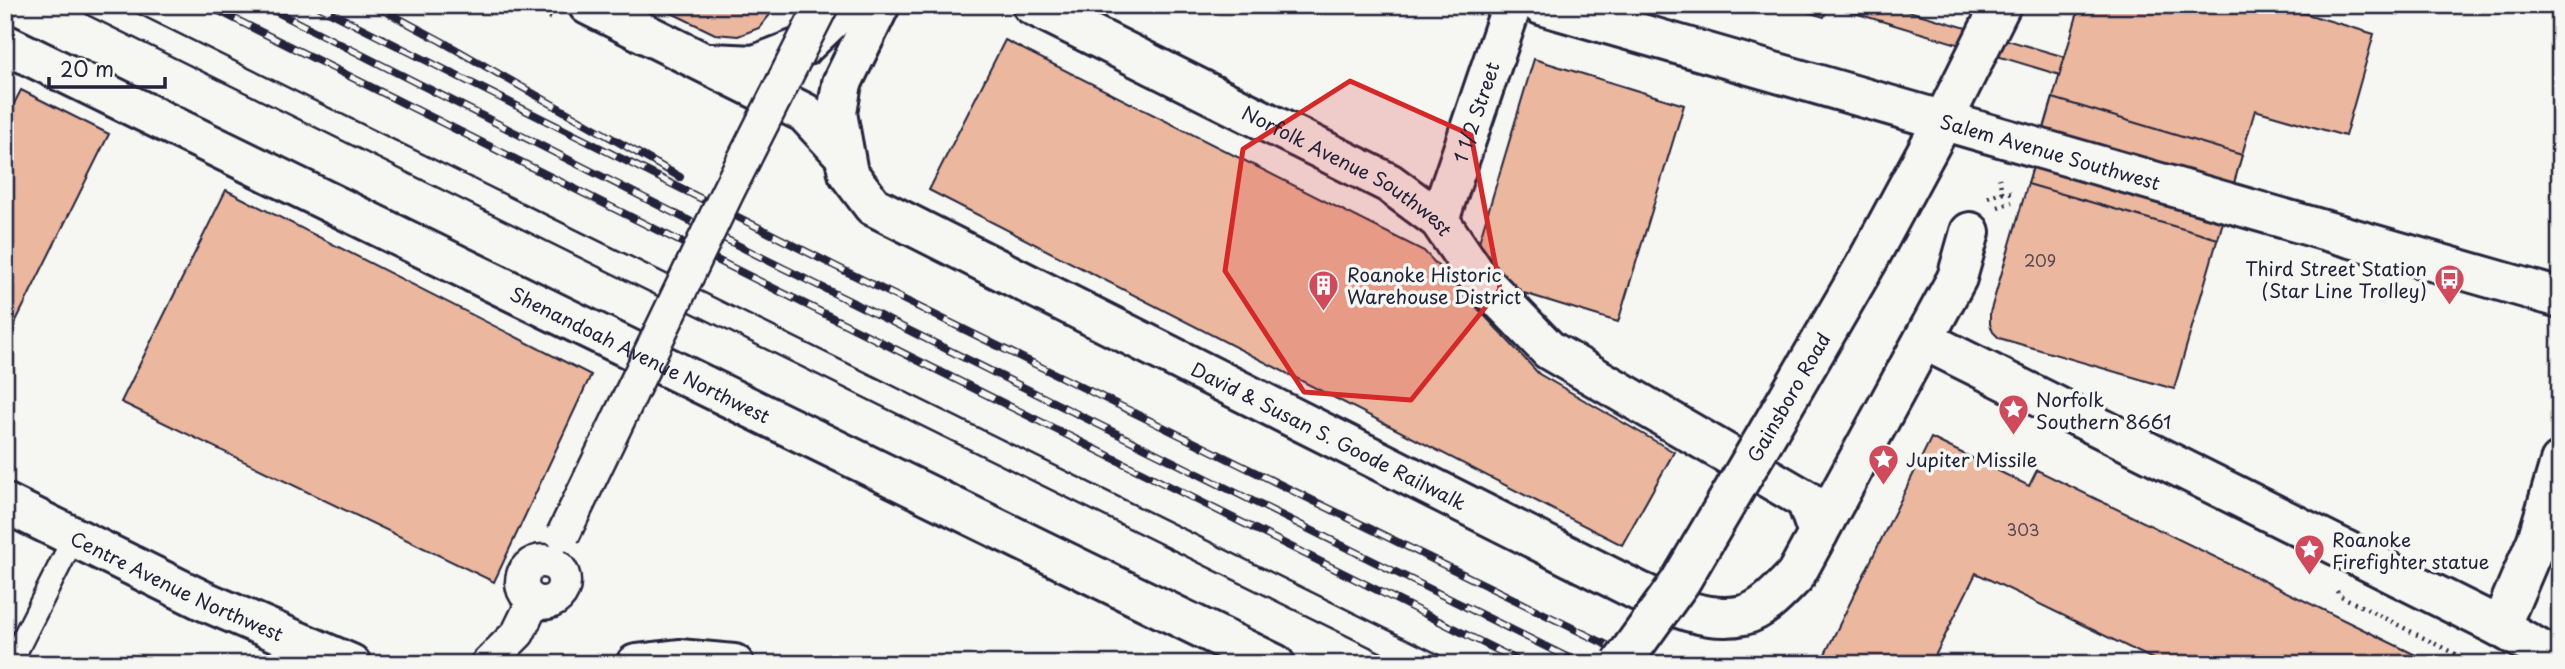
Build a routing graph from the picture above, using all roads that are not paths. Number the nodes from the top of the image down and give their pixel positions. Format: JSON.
{"nodes":[{"id":1,"x":94,"y":5,"type":"edge"},
{"id":2,"x":588,"y":5,"type":"edge"},
{"id":3,"x":822,"y":5,"type":"edge"},
{"id":4,"x":847,"y":5,"type":"edge"},
{"id":5,"x":880,"y":5,"type":"edge"},
{"id":6,"x":1032,"y":5,"type":"edge"},
{"id":7,"x":1512,"y":5,"type":"edge"},
{"id":8,"x":1541,"y":5,"type":"edge"},
{"id":9,"x":2001,"y":5,"type":"edge"},
{"id":10,"x":5,"y":44,"type":"edge"},
{"id":11,"x":704,"y":63,"type":"junction"},
{"id":12,"x":1944,"y":121,"type":"junction"},
{"id":13,"x":843,"y":154,"type":"junction"},
{"id":14,"x":1439,"y":220,"type":"junction"},
{"id":15,"x":1970,"y":232,"type":"dead end"},
{"id":16,"x":2560,"y":298,"type":"edge"},
{"id":17,"x":1924,"y":340,"type":"junction"},
{"id":18,"x":2560,"y":462,"type":"edge"},
{"id":19,"x":5,"y":503,"type":"edge"},
{"id":20,"x":1818,"y":534,"type":"junction"},
{"id":21,"x":74,"y":537,"type":"junction"},
{"id":22,"x":2500,"y":627,"type":"junction"},
{"id":23,"x":2560,"y":661,"type":"edge"},
{"id":24,"x":10,"y":664,"type":"edge"},
{"id":25,"x":351,"y":664,"type":"edge"},
{"id":26,"x":487,"y":664,"type":"edge"},
{"id":27,"x":636,"y":664,"type":"edge"},
{"id":28,"x":734,"y":664,"type":"edge"},
{"id":29,"x":1275,"y":664,"type":"edge"},
{"id":30,"x":1431,"y":664,"type":"edge"},
{"id":31,"x":1621,"y":664,"type":"edge"}],
"edges":[{"from":1,"to":30,"type":"lane"},
{"from":2,"to":11,"type":"street"},
{"from":3,"to":26,"type":"street","bridge":true},
{"from":4,"to":11,"type":"street"},
{"from":5,"to":13,"type":"street"},
{"from":6,"to":14,"type":"street","name":"Norfolk Avenue Southwest"},
{"from":7,"to":14,"type":"street","name":"1 1/2 Street"},
{"from":8,"to":12,"type":"street","name":"Salem Avenue Southwest"},
{"from":9,"to":12,"type":"street","name":"Gainsboro Road"},
{"from":10,"to":29,"type":"street","name":"Shenandoah Avenue Northwest"},
{"from":11,"to":13,"type":"street"},
{"from":12,"to":16,"type":"street","name":"Salem Avenue Southwest"},
{"from":12,"to":31,"type":"street","name":"Gainsboro Road","bridge":true},
{"from":13,"to":20,"type":"street","name":"David & Susan S. Goode Railwalk"},
{"from":14,"to":20,"type":"street","name":"Norfolk Avenue Southwest"},
{"from":15,"to":17,"type":"street","name":"David & Susan S. Goode Railwalk"},
{"from":17,"to":20,"type":"street","name":"David & Susan S. Goode Railwalk"},
{"from":17,"to":22,"type":"street"},
{"from":18,"to":22,"type":"street"},
{"from":19,"to":21,"type":"street","name":"Centre Avenue Northwest"},
{"from":21,"to":24,"type":"lane"},
{"from":21,"to":25,"type":"street","name":"Centre Avenue Northwest"},
{"from":22,"to":23,"type":"street"},
{"from":27,"to":28,"type":"street"}]}
